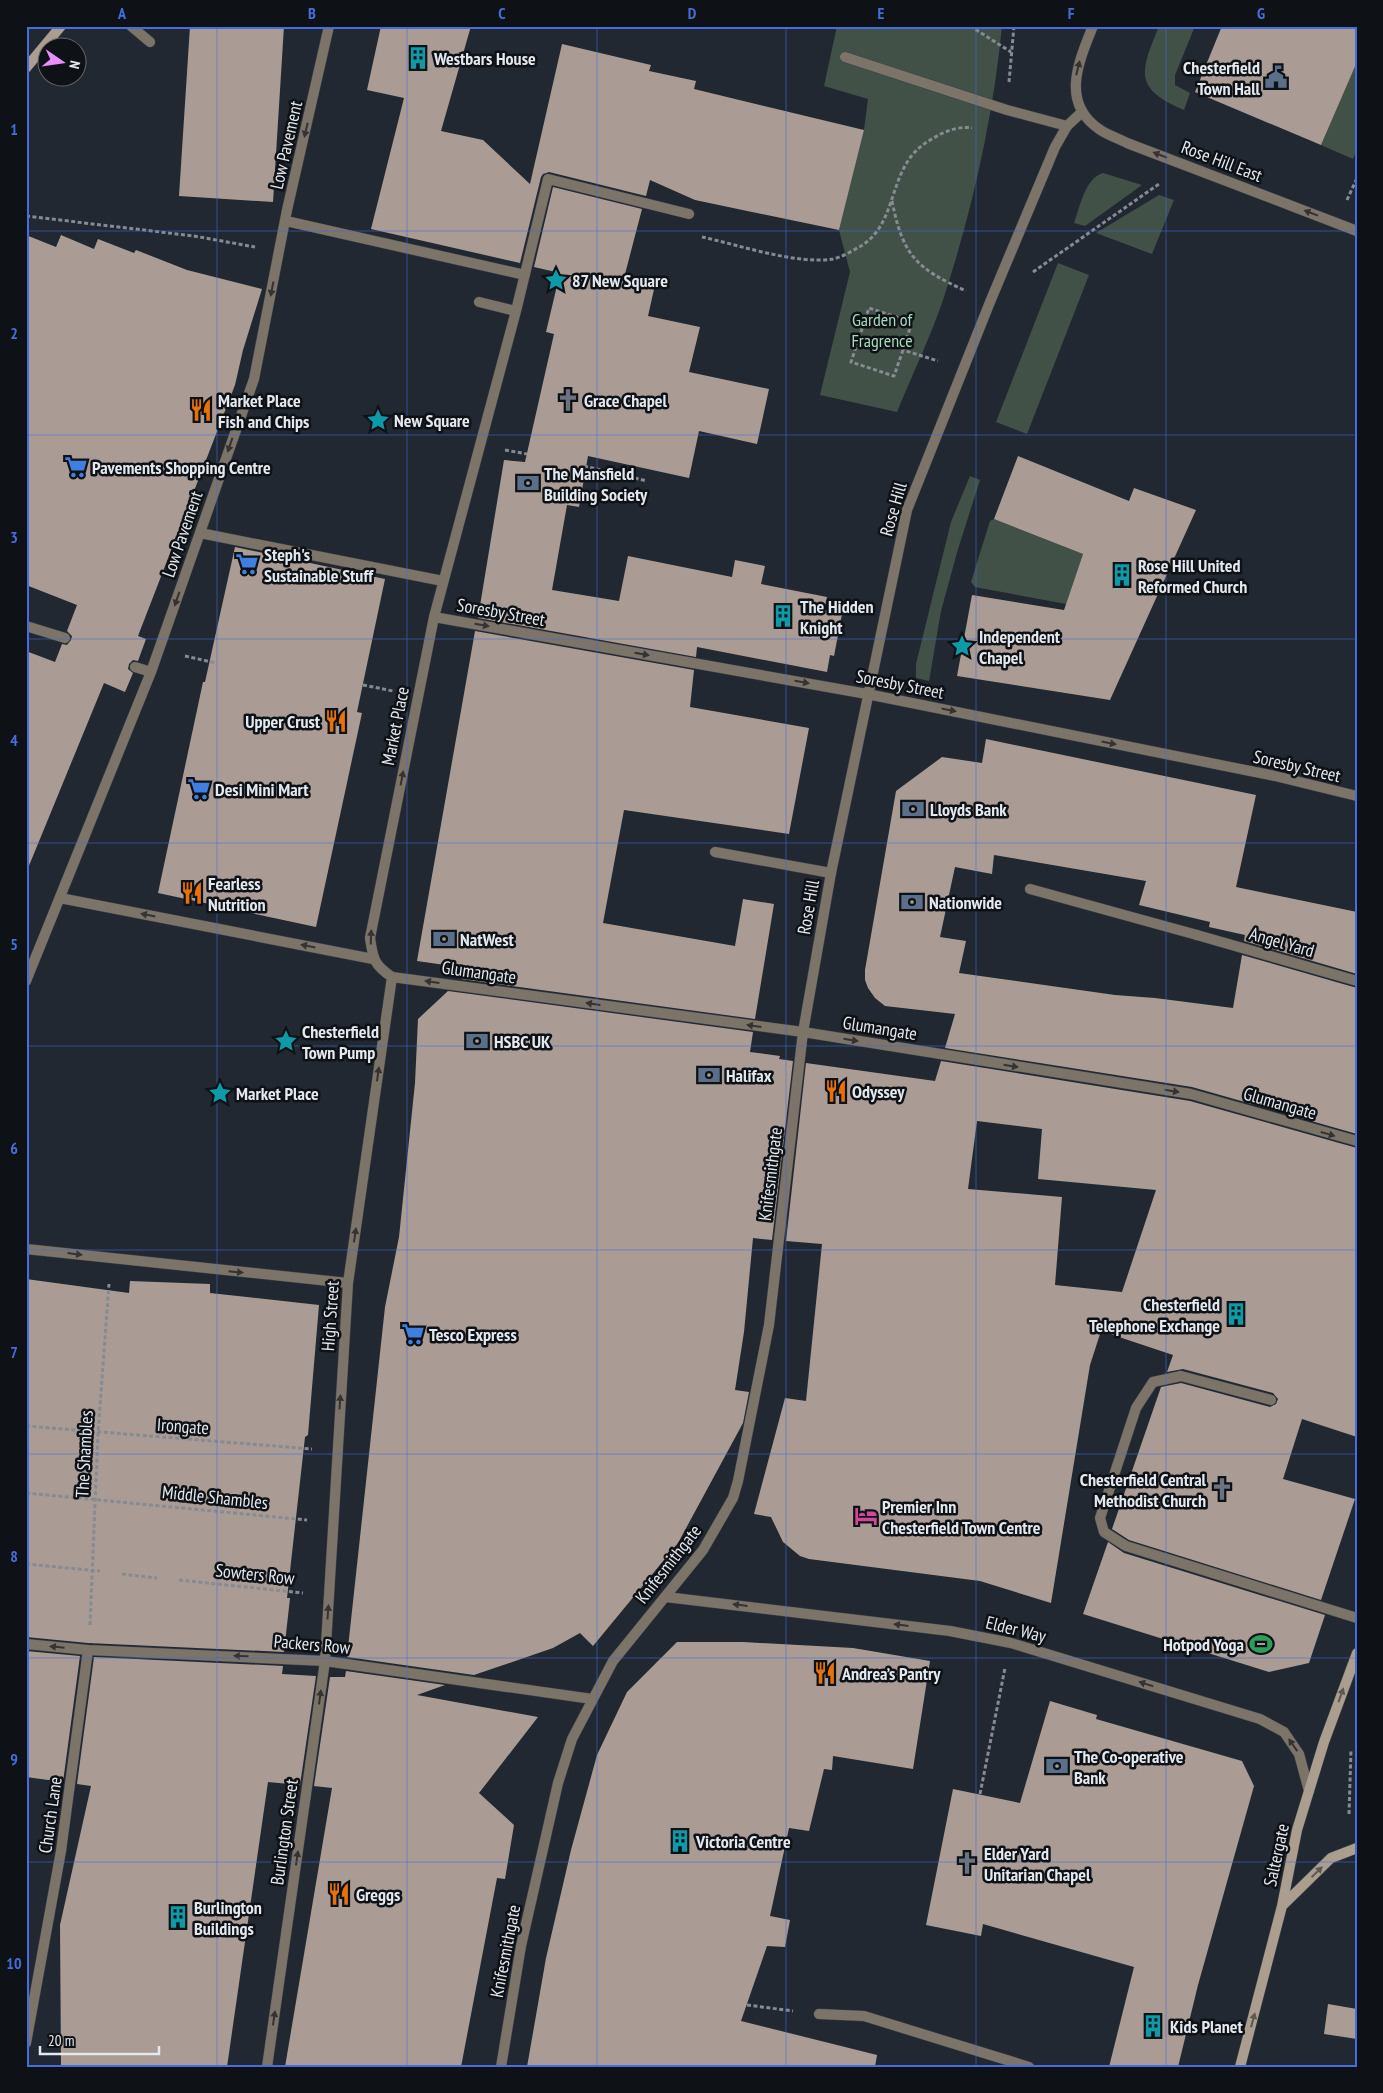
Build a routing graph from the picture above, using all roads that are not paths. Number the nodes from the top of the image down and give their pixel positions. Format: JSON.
{"nodes":[{"id":1,"x":61,"y":26,"type":"edge"},
{"id":2,"x":131,"y":26,"type":"edge"},
{"id":3,"x":329,"y":26,"type":"edge"},
{"id":4,"x":1093,"y":26,"type":"edge"},
{"id":5,"x":150,"y":42,"type":"dead end"},
{"id":6,"x":845,"y":57,"type":"dead end"},
{"id":7,"x":26,"y":68,"type":"edge"},
{"id":8,"x":1082,"y":112,"type":"junction"},
{"id":9,"x":1067,"y":126,"type":"junction"},
{"id":10,"x":689,"y":214,"type":"road end"},
{"id":11,"x":286,"y":221,"type":"junction"},
{"id":12,"x":1357,"y":231,"type":"edge"},
{"id":13,"x":525,"y":275,"type":"junction"},
{"id":14,"x":479,"y":302,"type":"dead end"},
{"id":15,"x":516,"y":311,"type":"junction"},
{"id":16,"x":200,"y":533,"type":"junction"},
{"id":17,"x":443,"y":581,"type":"junction"},
{"id":18,"x":434,"y":617,"type":"junction"},
{"id":19,"x":26,"y":626,"type":"edge"},
{"id":20,"x":65,"y":638,"type":"dead end"},
{"id":21,"x":135,"y":667,"type":"dead end"},
{"id":22,"x":151,"y":672,"type":"junction"},
{"id":23,"x":867,"y":694,"type":"junction"},
{"id":24,"x":1357,"y":796,"type":"edge"},
{"id":25,"x":716,"y":852,"type":"dead end"},
{"id":26,"x":831,"y":873,"type":"junction"},
{"id":27,"x":1030,"y":889,"type":"dead end"},
{"id":28,"x":60,"y":898,"type":"junction"},
{"id":29,"x":373,"y":959,"type":"junction"},
{"id":30,"x":392,"y":977,"type":"junction"},
{"id":31,"x":26,"y":981,"type":"edge"},
{"id":32,"x":1357,"y":982,"type":"edge"},
{"id":33,"x":802,"y":1032,"type":"junction"},
{"id":34,"x":1357,"y":1142,"type":"edge"},
{"id":35,"x":26,"y":1249,"type":"edge"},
{"id":36,"x":348,"y":1283,"type":"junction"},
{"id":37,"x":1271,"y":1400,"type":"dead end"},
{"id":38,"x":666,"y":1597,"type":"junction"},
{"id":39,"x":1357,"y":1618,"type":"edge"},
{"id":40,"x":26,"y":1644,"type":"edge"},
{"id":41,"x":88,"y":1650,"type":"junction"},
{"id":42,"x":1357,"y":1653,"type":"edge"},
{"id":43,"x":325,"y":1661,"type":"junction"},
{"id":44,"x":592,"y":1699,"type":"junction"},
{"id":45,"x":1309,"y":1791,"type":"junction"},
{"id":46,"x":1357,"y":1848,"type":"edge"},
{"id":47,"x":1282,"y":1906,"type":"junction"},
{"id":48,"x":819,"y":2014,"type":"road end"},
{"id":49,"x":26,"y":2042,"type":"edge"},
{"id":50,"x":267,"y":2067,"type":"edge"},
{"id":51,"x":501,"y":2067,"type":"edge"},
{"id":52,"x":1029,"y":2067,"type":"edge"},
{"id":53,"x":1240,"y":2067,"type":"edge"}],
"edges":[{"from":1,"to":7,"type":"street"},
{"from":2,"to":5,"type":"street"},
{"from":3,"to":11,"type":"street","name":"Low Pavement","one_way":true},
{"from":8,"to":4,"type":"street","one_way":true},
{"from":6,"to":9,"type":"street"},
{"from":8,"to":9,"type":"street","name":"Rose Hill"},
{"from":12,"to":8,"type":"street","name":"Rose Hill East","one_way":true},
{"from":9,"to":23,"type":"street","name":"Rose Hill"},
{"from":10,"to":13,"type":"street"},
{"from":11,"to":13,"type":"street"},
{"from":11,"to":16,"type":"street","name":"Low Pavement","one_way":true},
{"from":13,"to":15,"type":"street"},
{"from":14,"to":15,"type":"street"},
{"from":15,"to":17,"type":"street"},
{"from":16,"to":17,"type":"street"},
{"from":16,"to":22,"type":"street","name":"Low Pavement","one_way":true},
{"from":17,"to":18,"type":"street"},
{"from":18,"to":23,"type":"street","name":"Soresby Street","one_way":true},
{"from":29,"to":18,"type":"street","name":"Market Place","one_way":true},
{"from":19,"to":20,"type":"street"},
{"from":21,"to":22,"type":"street"},
{"from":22,"to":28,"type":"street","name":"Low Pavement"},
{"from":23,"to":24,"type":"street","name":"Soresby Street","one_way":true},
{"from":23,"to":26,"type":"street","name":"Rose Hill"},
{"from":25,"to":26,"type":"street"},
{"from":26,"to":33,"type":"street","name":"Rose Hill"},
{"from":27,"to":32,"type":"street","name":"Angel Yard"},
{"from":29,"to":28,"type":"street","one_way":true},
{"from":28,"to":31,"type":"street","name":"Low Pavement"},
{"from":29,"to":30,"type":"street"},
{"from":33,"to":30,"type":"street","name":"Glumangate","one_way":true},
{"from":36,"to":30,"type":"street","name":"High Street","one_way":true},
{"from":33,"to":34,"type":"street","name":"Glumangate","one_way":true},
{"from":33,"to":38,"type":"street","name":"Knifesmithgate"},
{"from":35,"to":36,"type":"street","one_way":true},
{"from":43,"to":36,"type":"street","name":"High Street","one_way":true},
{"from":37,"to":39,"type":"street"},
{"from":38,"to":44,"type":"street","name":"Knifesmithgate"},
{"from":45,"to":38,"type":"street","name":"Elder Way","one_way":true},
{"from":41,"to":40,"type":"street","name":"Packers Row","one_way":true},
{"from":43,"to":41,"type":"street","name":"Packers Row","one_way":true},
{"from":41,"to":49,"type":"street","name":"Church Lane"},
{"from":45,"to":42,"type":"street","name":"Saltergate","one_way":true},
{"from":43,"to":44,"type":"street","name":"Packers Row"},
{"from":50,"to":43,"type":"street","name":"Burlington Street","one_way":true},
{"from":44,"to":51,"type":"street","name":"Knifesmithgate"},
{"from":45,"to":47,"type":"street","name":"Saltergate"},
{"from":47,"to":46,"type":"street","one_way":true},
{"from":53,"to":47,"type":"street","name":"Saltergate","one_way":true},
{"from":48,"to":52,"type":"street"}]}
